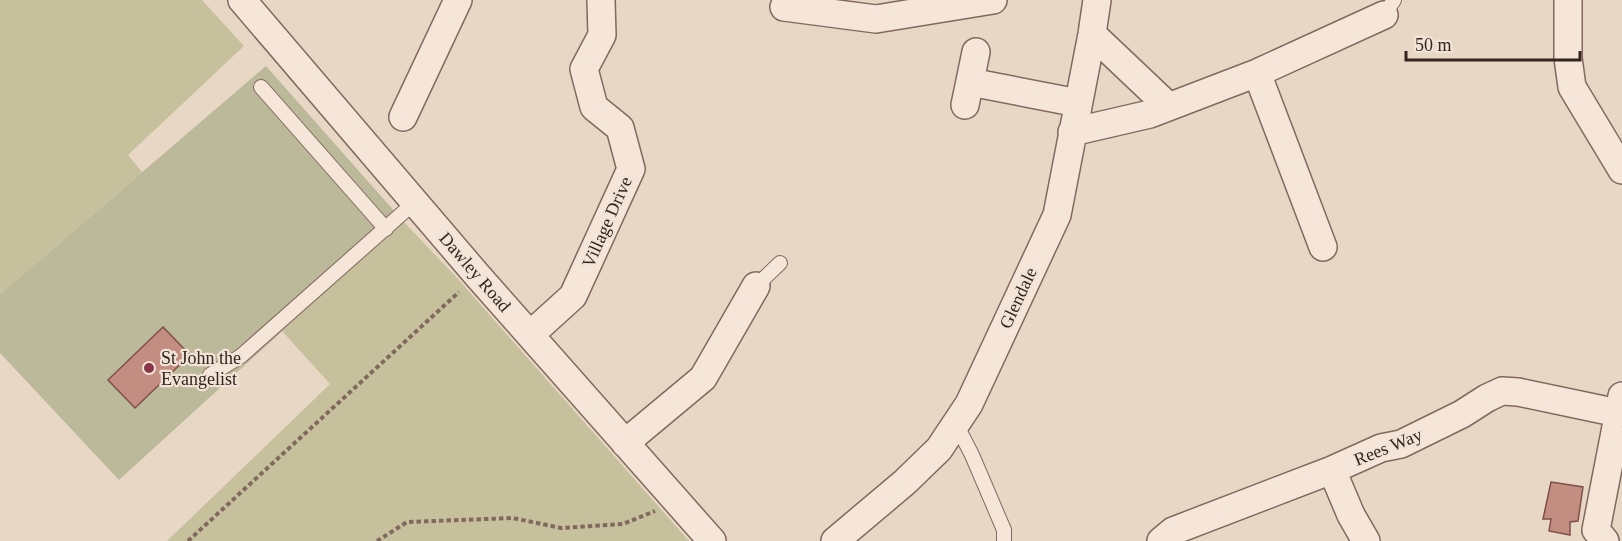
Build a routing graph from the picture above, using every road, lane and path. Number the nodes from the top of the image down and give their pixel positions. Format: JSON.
{"nodes":[{"id":1,"x":242,"y":0,"type":"edge"},
{"id":2,"x":458,"y":0,"type":"edge"},
{"id":3,"x":600,"y":0,"type":"edge"},
{"id":4,"x":993,"y":0,"type":"edge"},
{"id":5,"x":1568,"y":0,"type":"edge"},
{"id":6,"x":1389,"y":7,"type":"edge"},
{"id":7,"x":784,"y":8,"type":"dead end"},
{"id":8,"x":1089,"y":11,"type":"edge"},
{"id":9,"x":976,"y":52,"type":"dead end"},
{"id":10,"x":1257,"y":73,"type":"junction"},
{"id":11,"x":261,"y":87,"type":"dead end"},
{"id":12,"x":1078,"y":103,"type":"junction"},
{"id":13,"x":1168,"y":106,"type":"junction"},
{"id":14,"x":404,"y":117,"type":"dead end"},
{"id":15,"x":1072,"y":132,"type":"junction"},
{"id":16,"x":1622,"y":170,"type":"edge"},
{"id":17,"x":415,"y":202,"type":"junction"},
{"id":18,"x":386,"y":229,"type":"junction"},
{"id":19,"x":1323,"y":247,"type":"dead end"},
{"id":20,"x":780,"y":263,"type":"dead end"},
{"id":21,"x":477,"y":275,"type":"junction"},
{"id":22,"x":756,"y":286,"type":"joint"},
{"id":23,"x":531,"y":334,"type":"junction"},
{"id":24,"x":210,"y":375,"type":"dead end"},
{"id":25,"x":1620,"y":404,"type":"edge"},
{"id":26,"x":956,"y":424,"type":"junction"},
{"id":27,"x":626,"y":443,"type":"junction"},
{"id":28,"x":1332,"y":471,"type":"junction"},
{"id":29,"x":678,"y":502,"type":"junction"},
{"id":30,"x":1600,"y":536,"type":"edge"},
{"id":31,"x":188,"y":541,"type":"edge"},
{"id":32,"x":377,"y":541,"type":"edge"},
{"id":33,"x":712,"y":541,"type":"edge"},
{"id":34,"x":835,"y":541,"type":"edge"},
{"id":35,"x":1004,"y":541,"type":"edge"},
{"id":36,"x":1161,"y":541,"type":"edge"},
{"id":37,"x":1366,"y":541,"type":"edge"}],
"edges":[{"from":1,"to":17,"type":"street","name":"Dawley Road"},
{"from":2,"to":14,"type":"street"},
{"from":3,"to":23,"type":"street","name":"Village Drive"},
{"from":4,"to":7,"type":"street"},
{"from":5,"to":16,"type":"street"},
{"from":6,"to":10,"type":"street"},
{"from":8,"to":12,"type":"street","name":"Glendale"},
{"from":8,"to":13,"type":"street"},
{"from":9,"to":12,"type":"street"},
{"from":10,"to":13,"type":"street"},
{"from":10,"to":19,"type":"street"},
{"from":11,"to":18,"type":"lane"},
{"from":12,"to":15,"type":"street","name":"Glendale"},
{"from":13,"to":15,"type":"street"},
{"from":15,"to":26,"type":"street","name":"Glendale"},
{"from":17,"to":18,"type":"lane"},
{"from":17,"to":21,"type":"street","name":"Dawley Road"},
{"from":18,"to":24,"type":"lane"},
{"from":20,"to":22,"type":"lane"},
{"from":21,"to":23,"type":"street","name":"Dawley Road"},
{"from":21,"to":31,"type":"path"},
{"from":22,"to":27,"type":"street"},
{"from":23,"to":27,"type":"street","name":"Dawley Road"},
{"from":25,"to":28,"type":"street","name":"Rees Way"},
{"from":25,"to":30,"type":"street"},
{"from":26,"to":34,"type":"street","name":"Glendale"},
{"from":26,"to":35,"type":"lane"},
{"from":27,"to":29,"type":"street","name":"Dawley Road"},
{"from":28,"to":36,"type":"street","name":"Rees Way"},
{"from":28,"to":37,"type":"street"},
{"from":29,"to":32,"type":"path"},
{"from":29,"to":33,"type":"street","name":"Dawley Road"}]}
